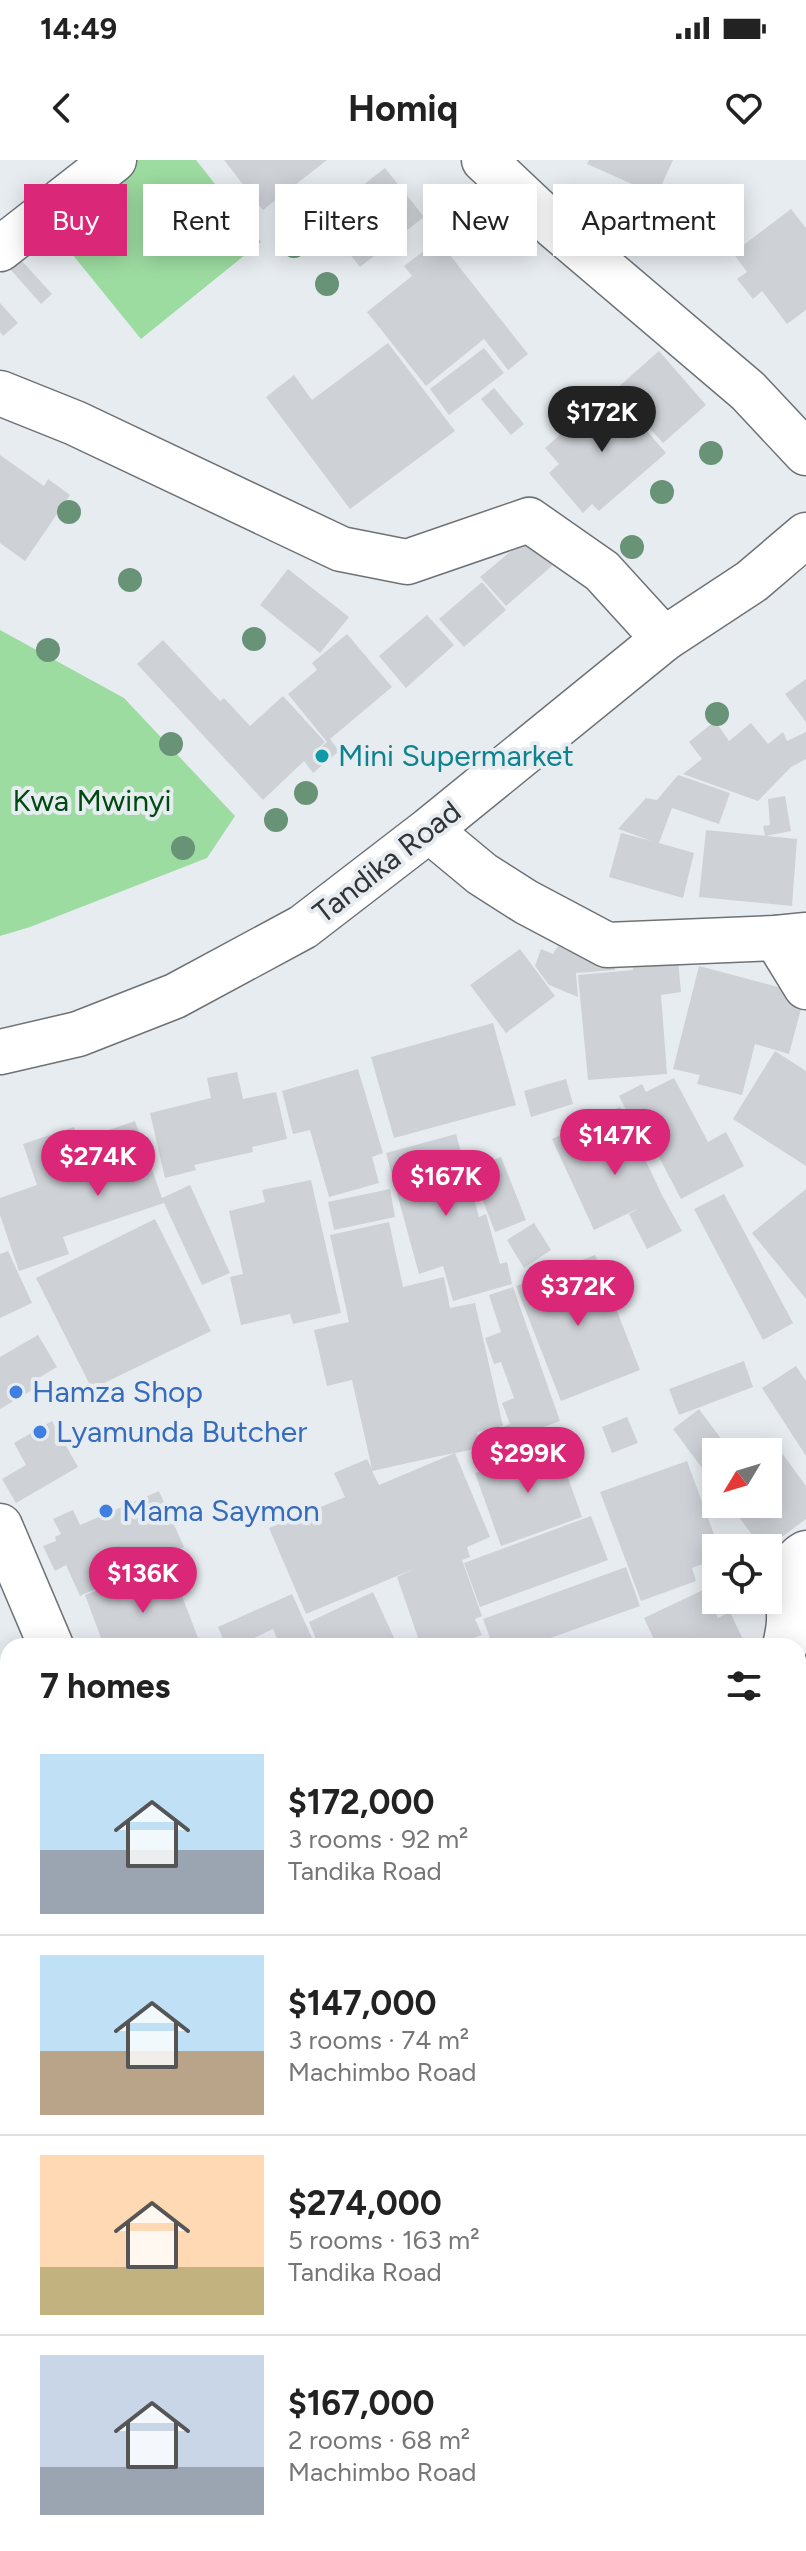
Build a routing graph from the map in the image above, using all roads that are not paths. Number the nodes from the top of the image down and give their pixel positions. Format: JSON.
{"nodes":[{"id":1,"x":114,"y":160,"type":"edge"},
{"id":2,"x":489,"y":162,"type":"edge"},
{"id":3,"x":0,"y":249,"type":"edge"},
{"id":4,"x":0,"y":393,"type":"edge"},
{"id":5,"x":806,"y":453,"type":"edge"},
{"id":6,"x":806,"y":535,"type":"edge"},
{"id":7,"x":664,"y":639,"type":"junction"},
{"id":8,"x":429,"y":830,"type":"junction"},
{"id":9,"x":791,"y":936,"type":"edge"},
{"id":10,"x":806,"y":987,"type":"edge"},
{"id":11,"x":0,"y":1052,"type":"edge"},
{"id":12,"x":0,"y":1526,"type":"edge"},
{"id":13,"x":806,"y":1553,"type":"edge"},
{"id":14,"x":48,"y":1638,"type":"edge"},
{"id":15,"x":786,"y":1638,"type":"edge"}],
"edges":[{"from":1,"to":3,"type":"street"},
{"from":2,"to":5,"type":"street"},
{"from":4,"to":7,"type":"street"},
{"from":6,"to":7,"type":"street","name":"Tandika Road"},
{"from":7,"to":8,"type":"street","name":"Tandika Road"},
{"from":8,"to":9,"type":"street"},
{"from":8,"to":11,"type":"street","name":"Tandika Road"},
{"from":9,"to":10,"type":"street"},
{"from":12,"to":14,"type":"street"},
{"from":13,"to":15,"type":"street"}]}
